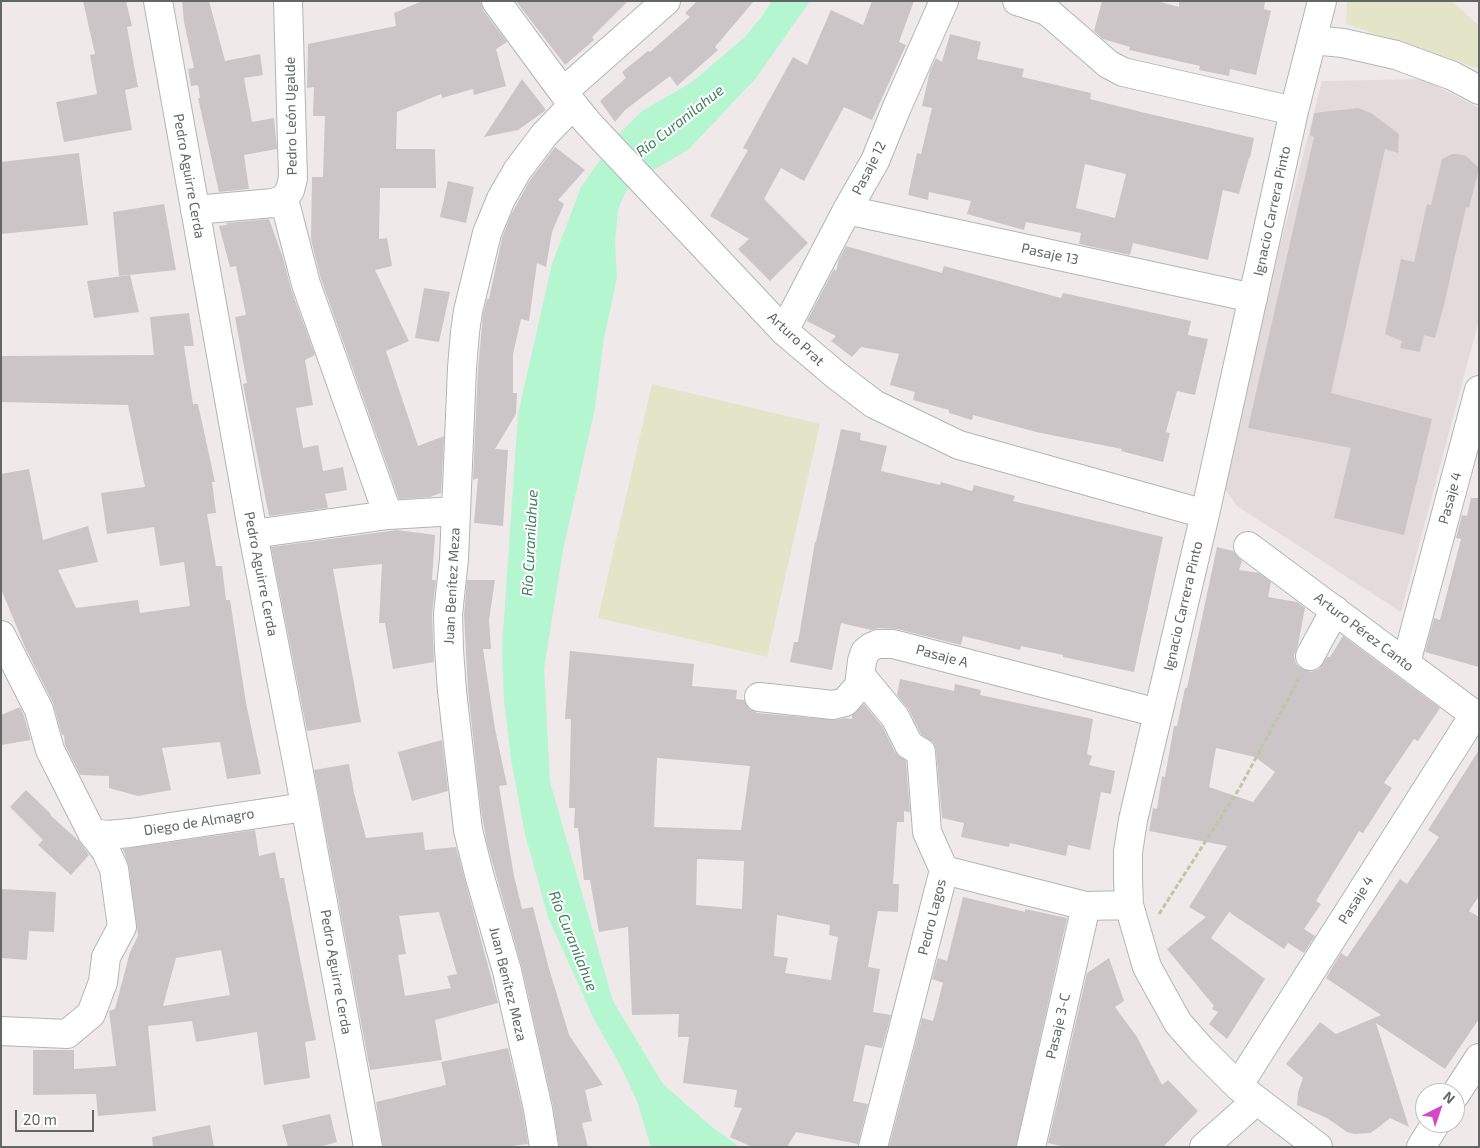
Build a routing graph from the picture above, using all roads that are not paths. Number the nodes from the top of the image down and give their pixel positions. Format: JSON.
{"nodes":[{"id":1,"x":158,"y":1,"type":"edge"},
{"id":2,"x":288,"y":1,"type":"edge"},
{"id":3,"x":496,"y":1,"type":"edge"},
{"id":4,"x":666,"y":1,"type":"edge"},
{"id":5,"x":944,"y":1,"type":"edge"},
{"id":6,"x":1017,"y":1,"type":"edge"},
{"id":7,"x":1322,"y":1,"type":"edge"},
{"id":8,"x":1312,"y":40,"type":"junction"},
{"id":9,"x":1479,"y":90,"type":"edge"},
{"id":10,"x":575,"y":107,"type":"junction"},
{"id":11,"x":1294,"y":111,"type":"junction"},
{"id":12,"x":284,"y":199,"type":"junction"},
{"id":13,"x":195,"y":210,"type":"junction"},
{"id":14,"x":847,"y":210,"type":"junction"},
{"id":15,"x":1253,"y":298,"type":"junction"},
{"id":16,"x":784,"y":330,"type":"junction"},
{"id":17,"x":1479,"y":390,"type":"edge"},
{"id":18,"x":456,"y":511,"type":"junction"},
{"id":19,"x":1205,"y":514,"type":"junction"},
{"id":20,"x":388,"y":516,"type":"junction"},
{"id":21,"x":253,"y":534,"type":"junction"},
{"id":22,"x":1248,"y":546,"type":"dead end"},
{"id":23,"x":1335,"y":610,"type":"junction"},
{"id":24,"x":1,"y":635,"type":"edge"},
{"id":25,"x":1310,"y":656,"type":"road end"},
{"id":26,"x":1406,"y":663,"type":"junction"},
{"id":27,"x":861,"y":676,"type":"junction"},
{"id":28,"x":760,"y":697,"type":"dead end"},
{"id":29,"x":1158,"y":713,"type":"junction"},
{"id":30,"x":1477,"y":716,"type":"edge"},
{"id":31,"x":306,"y":807,"type":"junction"},
{"id":32,"x":92,"y":833,"type":"junction"},
{"id":33,"x":944,"y":870,"type":"junction"},
{"id":34,"x":1129,"y":905,"type":"junction"},
{"id":35,"x":1086,"y":906,"type":"junction"},
{"id":36,"x":1,"y":1031,"type":"edge"},
{"id":37,"x":1479,"y":1058,"type":"edge"},
{"id":38,"x":1463,"y":1083,"type":"edge"},
{"id":39,"x":1247,"y":1093,"type":"junction"},
{"id":40,"x":1430,"y":1133,"type":"edge"},
{"id":41,"x":368,"y":1147,"type":"edge"},
{"id":42,"x":544,"y":1147,"type":"edge"},
{"id":43,"x":874,"y":1147,"type":"edge"},
{"id":44,"x":1031,"y":1147,"type":"edge"},
{"id":45,"x":1204,"y":1147,"type":"edge"},
{"id":46,"x":1318,"y":1147,"type":"edge"},
{"id":47,"x":1421,"y":1147,"type":"edge"}],
"edges":[{"from":1,"to":13,"type":"street","name":"Pedro Aguirre Cerda"},
{"from":2,"to":12,"type":"street","name":"Pedro León Ugalde"},
{"from":3,"to":10,"type":"street","name":"Arturo Prat"},
{"from":4,"to":10,"type":"street","name":"Juan Benítez Meza"},
{"from":5,"to":14,"type":"street","name":"Pasaje 12"},
{"from":6,"to":11,"type":"street"},
{"from":7,"to":8,"type":"street","name":"Ignacio Carrera Pinto"},
{"from":8,"to":9,"type":"street"},
{"from":8,"to":11,"type":"street","name":"Ignacio Carrera Pinto"},
{"from":10,"to":16,"type":"street","name":"Arturo Prat"},
{"from":10,"to":18,"type":"street","name":"Juan Benítez Meza"},
{"from":11,"to":15,"type":"street","name":"Ignacio Carrera Pinto"},
{"from":12,"to":13,"type":"street"},
{"from":12,"to":20,"type":"street"},
{"from":13,"to":21,"type":"street","name":"Pedro Aguirre Cerda"},
{"from":14,"to":15,"type":"street","name":"Pasaje 13"},
{"from":14,"to":16,"type":"street","name":"Pasaje 12"},
{"from":15,"to":19,"type":"street","name":"Ignacio Carrera Pinto"},
{"from":16,"to":19,"type":"street","name":"Arturo Prat"},
{"from":17,"to":26,"type":"street","name":"Pasaje 4"},
{"from":18,"to":20,"type":"street"},
{"from":18,"to":42,"type":"street","name":"Juan Benítez Meza"},
{"from":19,"to":29,"type":"street","name":"Ignacio Carrera Pinto"},
{"from":20,"to":21,"type":"street"},
{"from":21,"to":31,"type":"street","name":"Pedro Aguirre Cerda"},
{"from":22,"to":23,"type":"street","name":"Arturo Pérez Canto"},
{"from":23,"to":25,"type":"street"},
{"from":23,"to":26,"type":"street","name":"Arturo Pérez Canto"},
{"from":24,"to":32,"type":"street"},
{"from":26,"to":30,"type":"street","name":"Arturo Pérez Canto"},
{"from":27,"to":28,"type":"street","name":"Pasaje A"},
{"from":27,"to":29,"type":"street","name":"Pasaje A"},
{"from":27,"to":33,"type":"street"},
{"from":29,"to":34,"type":"street","name":"Ignacio Carrera Pinto"},
{"from":30,"to":39,"type":"street","name":"Pasaje 4"},
{"from":31,"to":32,"type":"street","name":"Diego de Almagro"},
{"from":31,"to":41,"type":"street","name":"Pedro Aguirre Cerda"},
{"from":32,"to":36,"type":"street"},
{"from":33,"to":35,"type":"street","name":"Pedro Lagos"},
{"from":33,"to":43,"type":"street","name":"Pedro Lagos"},
{"from":34,"to":35,"type":"street","name":"Pedro Lagos"},
{"from":34,"to":39,"type":"street","name":"Ignacio Carrera Pinto"},
{"from":35,"to":44,"type":"street","name":"Pasaje 3-C"},
{"from":37,"to":38,"type":"street"},
{"from":39,"to":45,"type":"street","name":"Pasaje 4"},
{"from":39,"to":46,"type":"street","name":"Ignacio Carrera Pinto"},
{"from":40,"to":47,"type":"street"}]}
